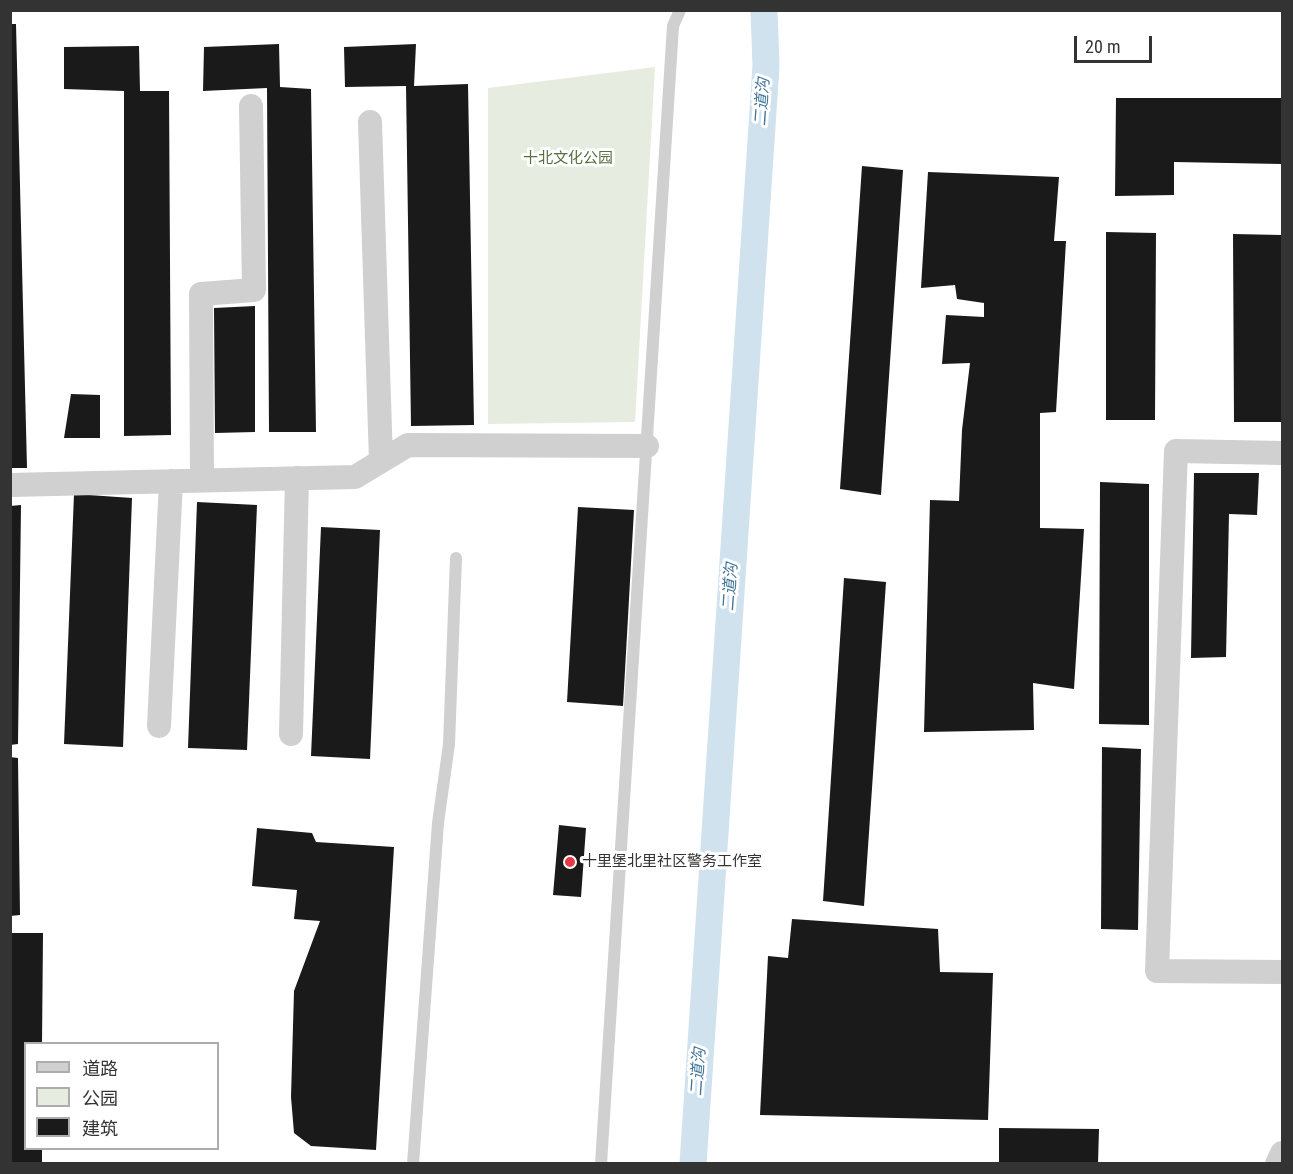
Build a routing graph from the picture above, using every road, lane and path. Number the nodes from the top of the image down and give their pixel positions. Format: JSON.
{"nodes":[{"id":1,"x":680,"y":10,"type":"edge"},
{"id":2,"x":251,"y":106,"type":"dead end"},
{"id":3,"x":370,"y":122,"type":"dead end"},
{"id":4,"x":647,"y":446,"type":"junction"},
{"id":5,"x":1282,"y":453,"type":"edge"},
{"id":6,"x":381,"y":461,"type":"junction"},
{"id":7,"x":297,"y":478,"type":"junction"},
{"id":8,"x":202,"y":480,"type":"junction"},
{"id":9,"x":171,"y":481,"type":"junction"},
{"id":10,"x":10,"y":485,"type":"edge"},
{"id":11,"x":456,"y":558,"type":"dead end"},
{"id":12,"x":159,"y":726,"type":"dead end"},
{"id":13,"x":291,"y":734,"type":"dead end"},
{"id":14,"x":1282,"y":972,"type":"edge"},
{"id":15,"x":1282,"y":1153,"type":"edge"},
{"id":16,"x":413,"y":1164,"type":"edge"},
{"id":17,"x":601,"y":1164,"type":"edge"},
{"id":18,"x":1277,"y":1164,"type":"edge"}],
"edges":[{"from":1,"to":4,"type":"lane"},
{"from":2,"to":8,"type":"street"},
{"from":3,"to":6,"type":"street"},
{"from":4,"to":6,"type":"street"},
{"from":4,"to":17,"type":"lane"},
{"from":5,"to":14,"type":"street"},
{"from":6,"to":7,"type":"street"},
{"from":7,"to":8,"type":"street"},
{"from":7,"to":13,"type":"street"},
{"from":8,"to":9,"type":"street"},
{"from":9,"to":10,"type":"street"},
{"from":9,"to":12,"type":"street"},
{"from":11,"to":16,"type":"lane"},
{"from":15,"to":18,"type":"street"}]}
